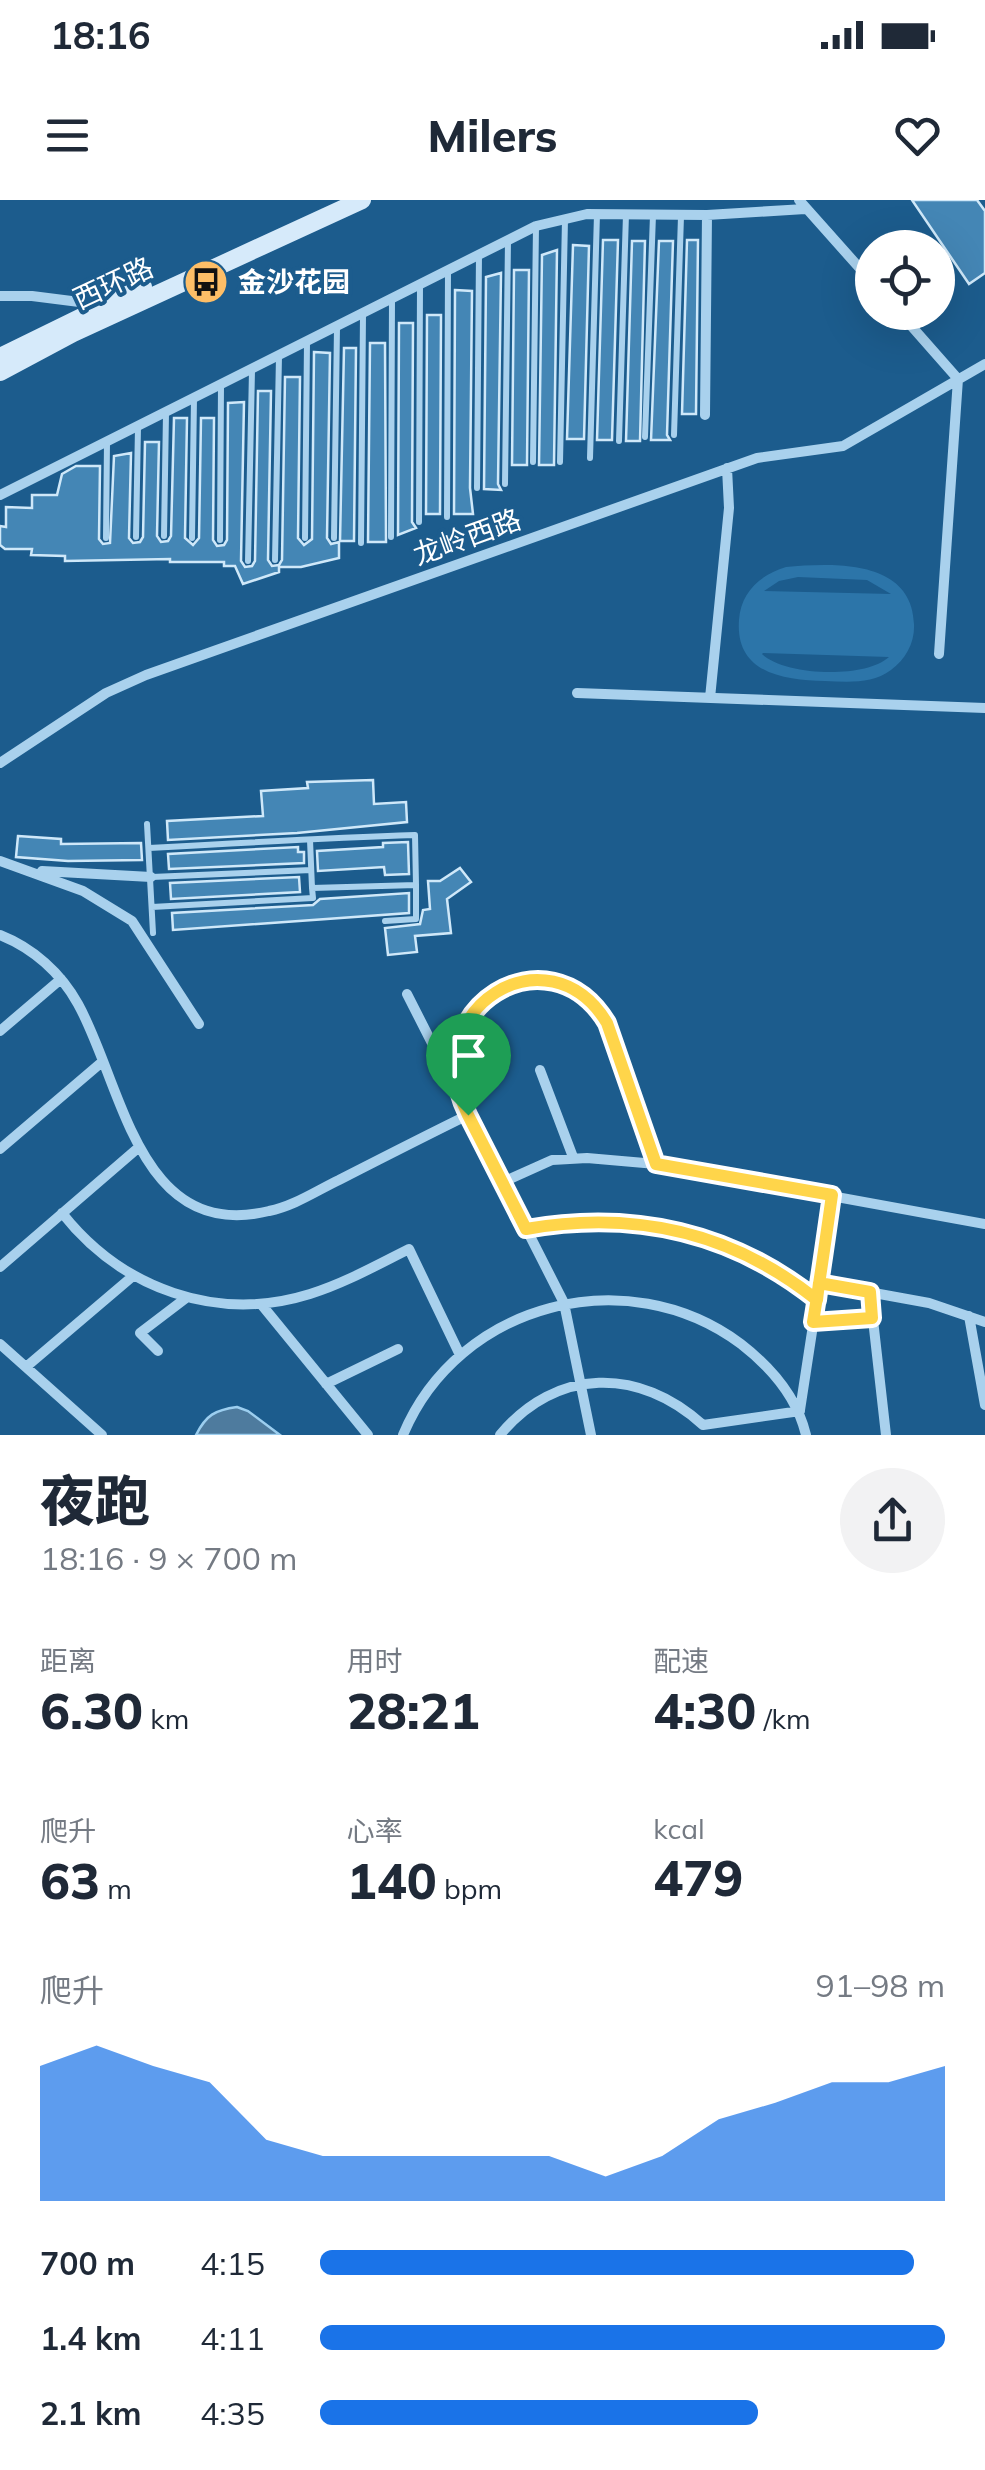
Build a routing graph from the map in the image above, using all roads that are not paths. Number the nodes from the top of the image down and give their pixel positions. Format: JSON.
{"nodes":[{"id":1,"x":341,"y":200,"type":"edge"},
{"id":2,"x":362,"y":200,"type":"edge"},
{"id":3,"x":588,"y":200,"type":"edge"},
{"id":4,"x":802,"y":204,"type":"edge"},
{"id":5,"x":592,"y":214,"type":"junction"},
{"id":6,"x":626,"y":214,"type":"junction"},
{"id":7,"x":653,"y":214,"type":"junction"},
{"id":8,"x":681,"y":214,"type":"junction"},
{"id":9,"x":707,"y":215,"type":"junction"},
{"id":10,"x":566,"y":217,"type":"junction"},
{"id":11,"x":536,"y":226,"type":"junction"},
{"id":12,"x":508,"y":240,"type":"junction"},
{"id":13,"x":479,"y":254,"type":"junction"},
{"id":14,"x":855,"y":263,"type":"edge"},
{"id":15,"x":448,"y":270,"type":"junction"},
{"id":16,"x":420,"y":284,"type":"junction"},
{"id":17,"x":0,"y":296,"type":"edge"},
{"id":18,"x":392,"y":298,"type":"junction"},
{"id":19,"x":110,"y":308,"type":"junction"},
{"id":20,"x":364,"y":312,"type":"junction"},
{"id":21,"x":337,"y":326,"type":"junction"},
{"id":22,"x":915,"y":330,"type":"edge"},
{"id":23,"x":308,"y":340,"type":"junction"},
{"id":24,"x":279,"y":355,"type":"junction"},
{"id":25,"x":0,"y":358,"type":"edge"},
{"id":26,"x":985,"y":364,"type":"edge"},
{"id":27,"x":252,"y":368,"type":"junction"},
{"id":28,"x":0,"y":372,"type":"edge"},
{"id":29,"x":958,"y":379,"type":"junction"},
{"id":30,"x":222,"y":384,"type":"junction"},
{"id":31,"x":194,"y":397,"type":"junction"},
{"id":32,"x":166,"y":412,"type":"junction"},
{"id":33,"x":705,"y":415,"type":"dead end"},
{"id":34,"x":138,"y":426,"type":"junction"},
{"id":35,"x":674,"y":434,"type":"dead end"},
{"id":36,"x":645,"y":437,"type":"dead end"},
{"id":37,"x":107,"y":441,"type":"junction"},
{"id":38,"x":619,"y":441,"type":"dead end"},
{"id":39,"x":590,"y":458,"type":"dead end"},
{"id":40,"x":533,"y":462,"type":"dead end"},
{"id":41,"x":560,"y":462,"type":"dead end"},
{"id":42,"x":726,"y":468,"type":"junction"},
{"id":43,"x":505,"y":484,"type":"dead end"},
{"id":44,"x":477,"y":488,"type":"dead end"},
{"id":45,"x":0,"y":495,"type":"edge"},
{"id":46,"x":447,"y":517,"type":"dead end"},
{"id":47,"x":419,"y":522,"type":"dead end"},
{"id":48,"x":164,"y":536,"type":"dead end"},
{"id":49,"x":391,"y":537,"type":"dead end"},
{"id":50,"x":106,"y":538,"type":"dead end"},
{"id":51,"x":136,"y":538,"type":"dead end"},
{"id":52,"x":192,"y":538,"type":"dead end"},
{"id":53,"x":305,"y":538,"type":"dead end"},
{"id":54,"x":334,"y":538,"type":"dead end"},
{"id":55,"x":220,"y":540,"type":"dead end"},
{"id":56,"x":361,"y":543,"type":"dead end"},
{"id":57,"x":275,"y":560,"type":"dead end"},
{"id":58,"x":248,"y":561,"type":"dead end"},
{"id":59,"x":938,"y":654,"type":"dead end"},
{"id":60,"x":577,"y":693,"type":"dead end"},
{"id":61,"x":710,"y":698,"type":"junction"},
{"id":62,"x":985,"y":708,"type":"edge"},
{"id":63,"x":0,"y":762,"type":"edge"},
{"id":64,"x":147,"y":824,"type":"dead end"},
{"id":65,"x":310,"y":840,"type":"junction"},
{"id":66,"x":148,"y":848,"type":"junction"},
{"id":67,"x":0,"y":861,"type":"edge"},
{"id":68,"x":31,"y":870,"type":"junction"},
{"id":69,"x":311,"y":870,"type":"junction"},
{"id":70,"x":150,"y":877,"type":"junction"},
{"id":71,"x":416,"y":885,"type":"junction"},
{"id":72,"x":312,"y":888,"type":"junction"},
{"id":73,"x":152,"y":907,"type":"junction"},
{"id":74,"x":386,"y":921,"type":"dead end"},
{"id":75,"x":154,"y":933,"type":"dead end"},
{"id":76,"x":0,"y":934,"type":"edge"},
{"id":77,"x":61,"y":979,"type":"junction"},
{"id":78,"x":408,"y":994,"type":"dead end"},
{"id":79,"x":199,"y":1024,"type":"dead end"},
{"id":80,"x":0,"y":1031,"type":"edge"},
{"id":81,"x":102,"y":1062,"type":"junction"},
{"id":82,"x":540,"y":1070,"type":"dead end"},
{"id":83,"x":457,"y":1092,"type":"junction"},
{"id":84,"x":468,"y":1115,"type":"junction"},
{"id":85,"x":138,"y":1148,"type":"junction"},
{"id":86,"x":0,"y":1149,"type":"edge"},
{"id":87,"x":573,"y":1157,"type":"junction"},
{"id":88,"x":656,"y":1164,"type":"junction"},
{"id":89,"x":502,"y":1182,"type":"junction"},
{"id":90,"x":832,"y":1195,"type":"junction"},
{"id":91,"x":62,"y":1214,"type":"junction"},
{"id":92,"x":985,"y":1224,"type":"edge"},
{"id":93,"x":526,"y":1229,"type":"junction"},
{"id":94,"x":0,"y":1267,"type":"edge"},
{"id":95,"x":133,"y":1276,"type":"junction"},
{"id":96,"x":819,"y":1283,"type":"junction"},
{"id":97,"x":870,"y":1292,"type":"junction"},
{"id":98,"x":186,"y":1298,"type":"junction"},
{"id":99,"x":817,"y":1300,"type":"junction"},
{"id":100,"x":564,"y":1303,"type":"junction"},
{"id":101,"x":260,"y":1304,"type":"junction"},
{"id":102,"x":970,"y":1316,"type":"junction"},
{"id":103,"x":872,"y":1318,"type":"junction"},
{"id":104,"x":813,"y":1322,"type":"junction"},
{"id":105,"x":985,"y":1322,"type":"edge"},
{"id":106,"x":0,"y":1344,"type":"edge"},
{"id":107,"x":398,"y":1349,"type":"dead end"},
{"id":108,"x":158,"y":1351,"type":"dead end"},
{"id":109,"x":460,"y":1355,"type":"junction"},
{"id":110,"x":26,"y":1367,"type":"junction"},
{"id":111,"x":326,"y":1384,"type":"junction"},
{"id":112,"x":581,"y":1384,"type":"junction"},
{"id":113,"x":985,"y":1406,"type":"edge"},
{"id":114,"x":800,"y":1411,"type":"junction"},
{"id":115,"x":102,"y":1435,"type":"edge"},
{"id":116,"x":368,"y":1435,"type":"edge"},
{"id":117,"x":402,"y":1435,"type":"edge"},
{"id":118,"x":500,"y":1435,"type":"edge"},
{"id":119,"x":591,"y":1435,"type":"edge"},
{"id":120,"x":806,"y":1435,"type":"edge"},
{"id":121,"x":886,"y":1435,"type":"edge"}],
"edges":[{"from":1,"to":19,"type":"main road","name":"西环路"},
{"from":2,"to":19,"type":"main road","name":"西环路"},
{"from":3,"to":5,"type":"street"},
{"from":4,"to":9,"type":"street"},
{"from":4,"to":14,"type":"street"},
{"from":5,"to":6,"type":"street"},
{"from":5,"to":10,"type":"street"},
{"from":5,"to":39,"type":"lane"},
{"from":6,"to":7,"type":"street"},
{"from":6,"to":38,"type":"lane"},
{"from":7,"to":8,"type":"street"},
{"from":7,"to":36,"type":"lane"},
{"from":8,"to":9,"type":"street"},
{"from":8,"to":35,"type":"lane"},
{"from":9,"to":33,"type":"street"},
{"from":10,"to":11,"type":"street"},
{"from":10,"to":41,"type":"lane"},
{"from":11,"to":12,"type":"street"},
{"from":11,"to":40,"type":"lane"},
{"from":12,"to":13,"type":"street"},
{"from":12,"to":43,"type":"lane"},
{"from":13,"to":15,"type":"street"},
{"from":13,"to":44,"type":"lane"},
{"from":15,"to":16,"type":"street"},
{"from":15,"to":46,"type":"lane"},
{"from":16,"to":18,"type":"street"},
{"from":16,"to":47,"type":"lane"},
{"from":17,"to":19,"type":"street"},
{"from":18,"to":20,"type":"street"},
{"from":18,"to":49,"type":"lane"},
{"from":19,"to":25,"type":"main road","name":"西环路"},
{"from":19,"to":28,"type":"main road","name":"西环路"},
{"from":20,"to":21,"type":"street"},
{"from":20,"to":56,"type":"lane"},
{"from":21,"to":23,"type":"street"},
{"from":21,"to":54,"type":"lane"},
{"from":22,"to":29,"type":"street"},
{"from":23,"to":24,"type":"street"},
{"from":23,"to":53,"type":"lane"},
{"from":24,"to":27,"type":"street"},
{"from":24,"to":57,"type":"lane"},
{"from":26,"to":29,"type":"street","name":"龙岭西路"},
{"from":27,"to":30,"type":"street"},
{"from":27,"to":58,"type":"lane"},
{"from":29,"to":42,"type":"street","name":"龙岭西路"},
{"from":29,"to":59,"type":"street"},
{"from":30,"to":31,"type":"street"},
{"from":30,"to":55,"type":"lane"},
{"from":31,"to":32,"type":"street"},
{"from":31,"to":52,"type":"lane"},
{"from":32,"to":34,"type":"street"},
{"from":32,"to":48,"type":"lane"},
{"from":34,"to":37,"type":"street"},
{"from":34,"to":51,"type":"lane"},
{"from":37,"to":45,"type":"street"},
{"from":37,"to":50,"type":"lane"},
{"from":42,"to":61,"type":"street"},
{"from":42,"to":63,"type":"street","name":"龙岭西路"},
{"from":60,"to":61,"type":"street"},
{"from":61,"to":62,"type":"street"},
{"from":64,"to":66,"type":"lane"},
{"from":65,"to":66,"type":"lane"},
{"from":65,"to":69,"type":"lane"},
{"from":65,"to":71,"type":"lane"},
{"from":66,"to":70,"type":"lane"},
{"from":67,"to":68,"type":"street"},
{"from":68,"to":70,"type":"street"},
{"from":68,"to":79,"type":"street"},
{"from":69,"to":70,"type":"lane"},
{"from":69,"to":72,"type":"lane"},
{"from":70,"to":73,"type":"lane"},
{"from":71,"to":72,"type":"lane"},
{"from":71,"to":74,"type":"lane"},
{"from":72,"to":73,"type":"lane"},
{"from":73,"to":75,"type":"lane"},
{"from":76,"to":77,"type":"street"},
{"from":77,"to":80,"type":"street"},
{"from":77,"to":81,"type":"street"},
{"from":78,"to":83,"type":"street"},
{"from":81,"to":85,"type":"street"},
{"from":81,"to":86,"type":"street"},
{"from":82,"to":87,"type":"street"},
{"from":83,"to":84,"type":"street"},
{"from":83,"to":88,"type":"street"},
{"from":84,"to":85,"type":"street"},
{"from":84,"to":89,"type":"street"},
{"from":85,"to":91,"type":"street"},
{"from":87,"to":88,"type":"street"},
{"from":87,"to":89,"type":"street"},
{"from":88,"to":90,"type":"street"},
{"from":89,"to":93,"type":"street"},
{"from":90,"to":92,"type":"street"},
{"from":90,"to":96,"type":"street"},
{"from":91,"to":94,"type":"street"},
{"from":91,"to":95,"type":"street"},
{"from":93,"to":99,"type":"street"},
{"from":93,"to":100,"type":"street"},
{"from":95,"to":98,"type":"street"},
{"from":95,"to":110,"type":"street"},
{"from":96,"to":97,"type":"street"},
{"from":96,"to":99,"type":"street"},
{"from":97,"to":102,"type":"street"},
{"from":97,"to":103,"type":"street"},
{"from":98,"to":101,"type":"street"},
{"from":98,"to":108,"type":"street"},
{"from":99,"to":104,"type":"street"},
{"from":100,"to":109,"type":"street"},
{"from":100,"to":112,"type":"street"},
{"from":100,"to":114,"type":"street"},
{"from":101,"to":109,"type":"street"},
{"from":101,"to":111,"type":"street"},
{"from":102,"to":105,"type":"street"},
{"from":102,"to":113,"type":"street"},
{"from":103,"to":104,"type":"street"},
{"from":103,"to":121,"type":"street"},
{"from":104,"to":114,"type":"street"},
{"from":106,"to":110,"type":"street"},
{"from":107,"to":111,"type":"street"},
{"from":109,"to":117,"type":"street"},
{"from":110,"to":115,"type":"street"},
{"from":111,"to":116,"type":"street"},
{"from":112,"to":114,"type":"street"},
{"from":112,"to":118,"type":"street"},
{"from":112,"to":119,"type":"street"},
{"from":114,"to":120,"type":"street"}]}
